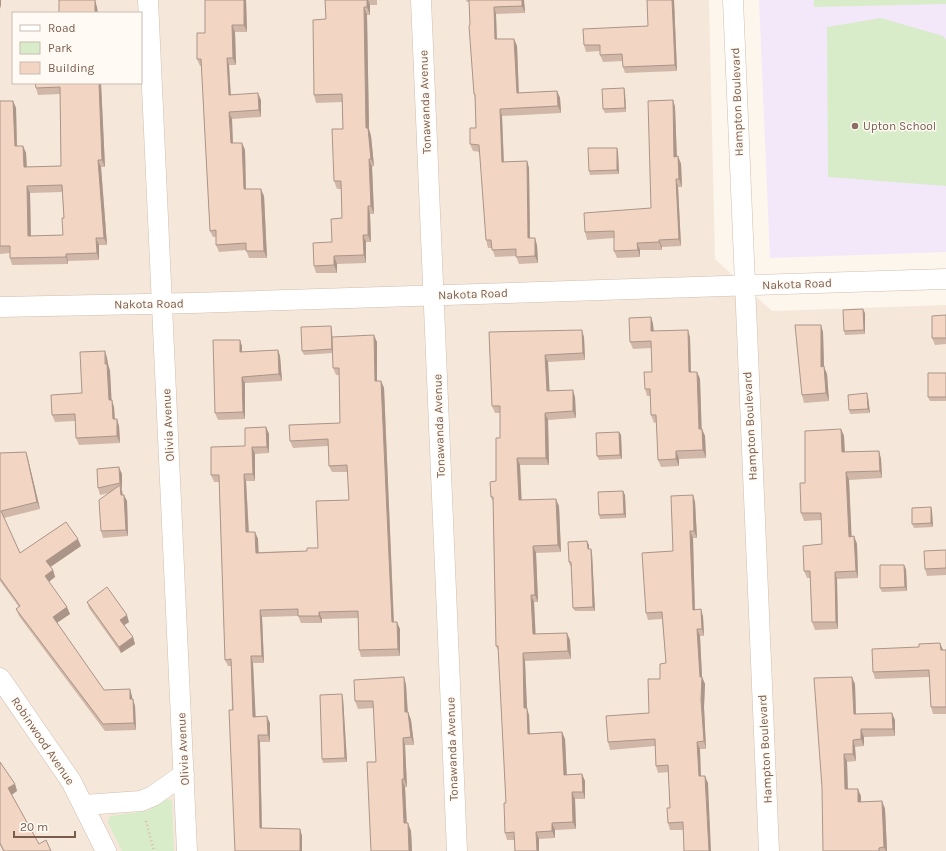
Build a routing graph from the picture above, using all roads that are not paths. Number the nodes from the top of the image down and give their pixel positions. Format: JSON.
{"nodes":[{"id":1,"x":148,"y":0,"type":"edge"},
{"id":2,"x":421,"y":0,"type":"edge"},
{"id":3,"x":732,"y":0,"type":"edge"},
{"id":4,"x":946,"y":279,"type":"edge"},
{"id":5,"x":744,"y":286,"type":"junction"},
{"id":6,"x":434,"y":295,"type":"junction"},
{"id":7,"x":162,"y":303,"type":"junction"},
{"id":8,"x":0,"y":307,"type":"edge"},
{"id":9,"x":0,"y":678,"type":"edge"},
{"id":10,"x":184,"y":774,"type":"junction"},
{"id":11,"x":84,"y":805,"type":"junction"},
{"id":12,"x":106,"y":851,"type":"edge"},
{"id":13,"x":187,"y":851,"type":"edge"},
{"id":14,"x":457,"y":851,"type":"edge"},
{"id":15,"x":769,"y":851,"type":"edge"}],
"edges":[{"from":1,"to":7,"type":"street","name":"Olivia Avenue"},
{"from":2,"to":6,"type":"street","name":"Tonawanda Avenue"},
{"from":3,"to":5,"type":"street","name":"Hampton Boulevard"},
{"from":4,"to":5,"type":"street","name":"Nakota Road"},
{"from":5,"to":6,"type":"street","name":"Nakota Road"},
{"from":5,"to":15,"type":"street","name":"Hampton Boulevard"},
{"from":6,"to":7,"type":"street","name":"Nakota Road"},
{"from":6,"to":14,"type":"street","name":"Tonawanda Avenue"},
{"from":7,"to":8,"type":"street","name":"Nakota Road"},
{"from":7,"to":10,"type":"street","name":"Olivia Avenue"},
{"from":9,"to":11,"type":"street","name":"Robinwood Avenue"},
{"from":10,"to":11,"type":"street"},
{"from":10,"to":13,"type":"street","name":"Olivia Avenue"},
{"from":11,"to":12,"type":"street","name":"Robinwood Avenue"}]}
